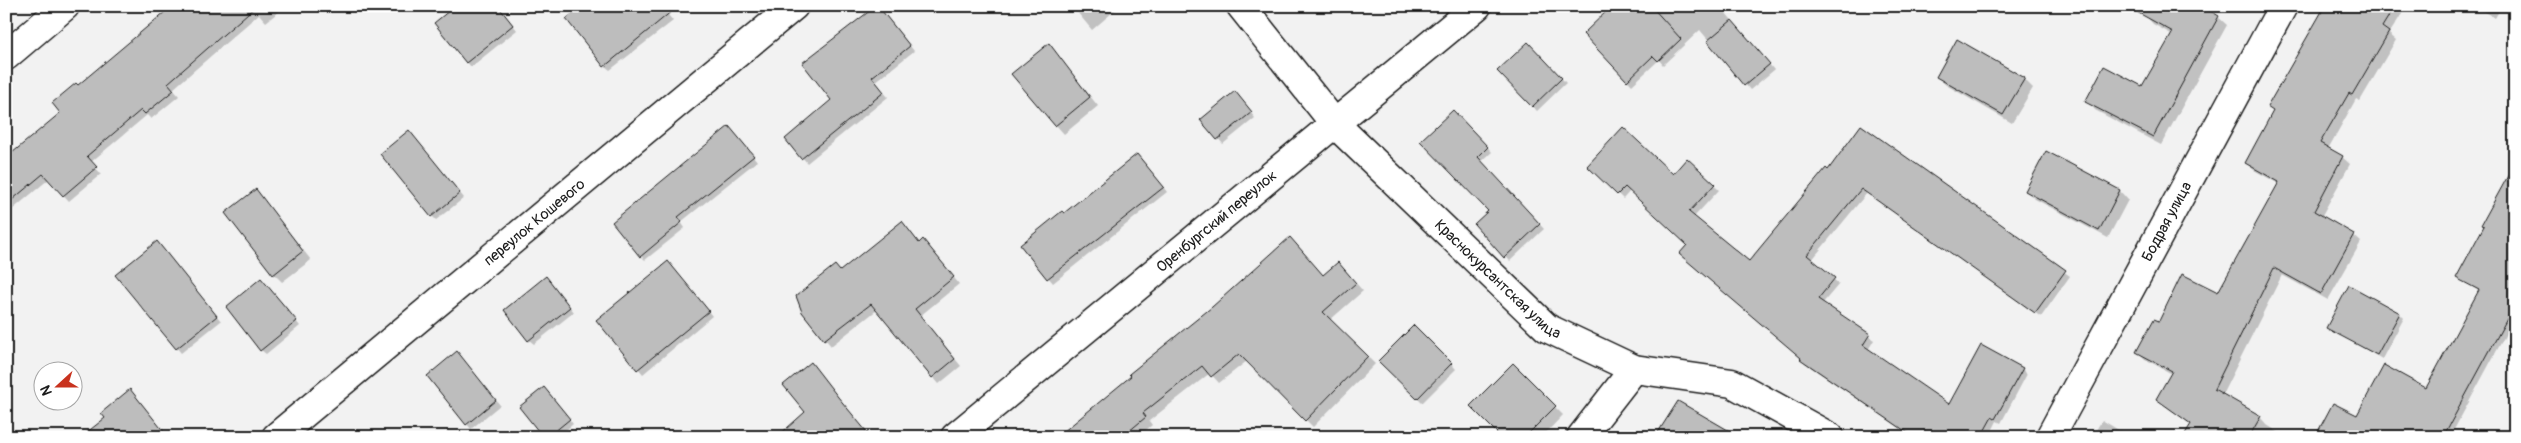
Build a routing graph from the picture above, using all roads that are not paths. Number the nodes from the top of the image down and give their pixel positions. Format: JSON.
{"nodes":[{"id":1,"x":65,"y":6,"type":"edge"},
{"id":2,"x":794,"y":6,"type":"edge"},
{"id":3,"x":1241,"y":6,"type":"edge"},
{"id":4,"x":1476,"y":6,"type":"edge"},
{"id":5,"x":2283,"y":6,"type":"edge"},
{"id":6,"x":6,"y":56,"type":"edge"},
{"id":7,"x":1335,"y":124,"type":"junction"},
{"id":8,"x":1634,"y":369,"type":"junction"},
{"id":9,"x":276,"y":437,"type":"edge"},
{"id":10,"x":955,"y":437,"type":"edge"},
{"id":11,"x":1581,"y":437,"type":"edge"},
{"id":12,"x":1830,"y":437,"type":"edge"},
{"id":13,"x":2050,"y":437,"type":"edge"}],
"edges":[{"from":1,"to":6,"type":"street"},
{"from":2,"to":9,"type":"street","name":"переулок Кошевого"},
{"from":3,"to":7,"type":"street","name":"Краснокурсантская улица"},
{"from":4,"to":7,"type":"street","name":"Оренбургский переулок"},
{"from":5,"to":13,"type":"street","name":"Бодрая улица"},
{"from":7,"to":8,"type":"street","name":"Краснокурсантская улица"},
{"from":7,"to":10,"type":"street","name":"Оренбургский переулок"},
{"from":8,"to":11,"type":"street"},
{"from":8,"to":12,"type":"street","name":"Краснокурсантская улица"}]}
